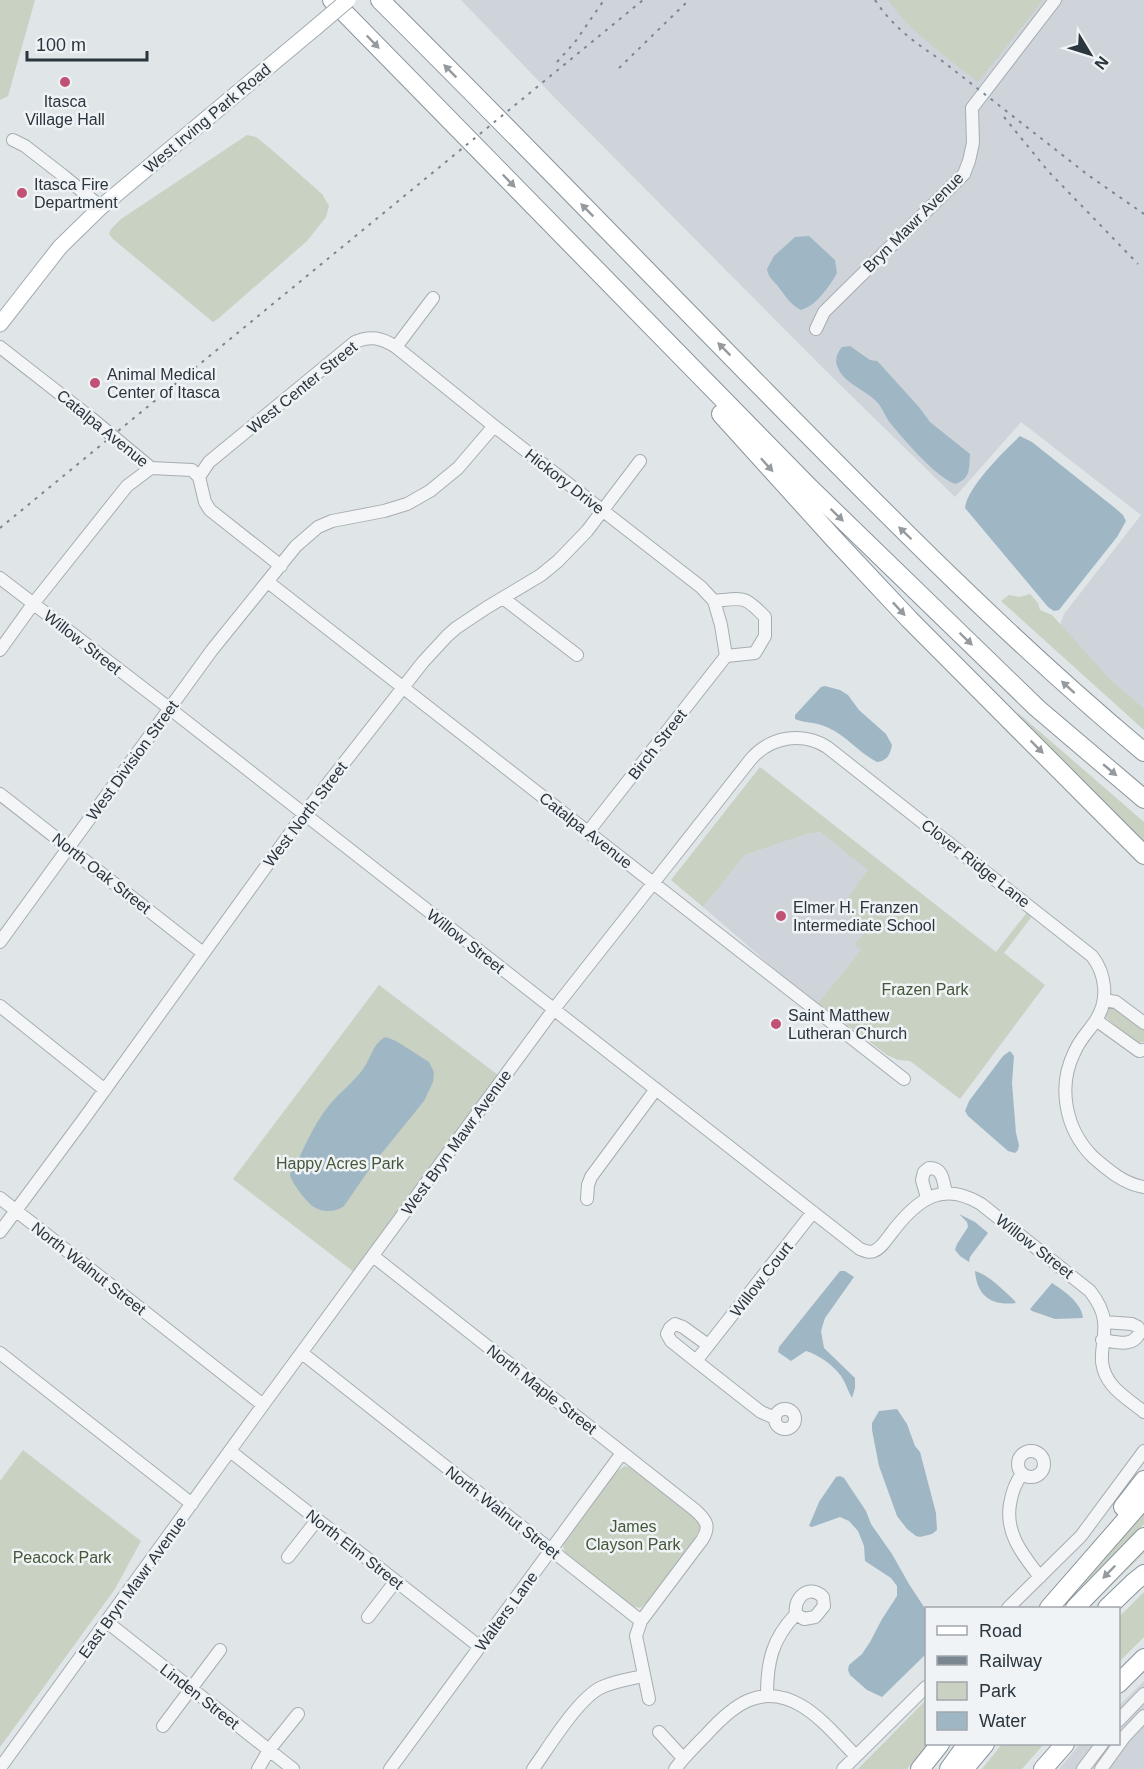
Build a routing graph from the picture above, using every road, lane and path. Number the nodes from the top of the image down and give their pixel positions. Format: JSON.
{"nodes":[{"id":1,"x":332,"y":0,"type":"edge"},
{"id":2,"x":348,"y":0,"type":"edge"},
{"id":3,"x":382,"y":0,"type":"edge"},
{"id":4,"x":1055,"y":0,"type":"edge"},
{"id":5,"x":13,"y":140,"type":"dead end"},
{"id":6,"x":101,"y":207,"type":"junction"},
{"id":7,"x":433,"y":298,"type":"dead end"},
{"id":8,"x":634,"y":309,"type":"junction"},
{"id":9,"x":0,"y":324,"type":"edge"},
{"id":10,"x":816,"y":329,"type":"dead end"},
{"id":11,"x":0,"y":347,"type":"edge"},
{"id":12,"x":396,"y":347,"type":"junction"},
{"id":13,"x":494,"y":426,"type":"junction"},
{"id":14,"x":640,"y":461,"type":"dead end"},
{"id":15,"x":151,"y":468,"type":"junction"},
{"id":16,"x":199,"y":477,"type":"junction"},
{"id":17,"x":602,"y":510,"type":"junction"},
{"id":18,"x":281,"y":566,"type":"junction"},
{"id":19,"x":0,"y":579,"type":"edge"},
{"id":20,"x":268,"y":582,"type":"junction"},
{"id":21,"x":503,"y":598,"type":"junction"},
{"id":22,"x":714,"y":601,"type":"junction"},
{"id":23,"x":33,"y":604,"type":"junction"},
{"id":24,"x":0,"y":650,"type":"edge"},
{"id":25,"x":577,"y":656,"type":"dead end"},
{"id":26,"x":726,"y":656,"type":"junction"},
{"id":27,"x":403,"y":687,"type":"junction"},
{"id":28,"x":169,"y":708,"type":"junction"},
{"id":29,"x":1144,"y":752,"type":"edge"},
{"id":30,"x":1062,"y":773,"type":"junction"},
{"id":31,"x":0,"y":794,"type":"edge"},
{"id":32,"x":1144,"y":799,"type":"edge"},
{"id":33,"x":304,"y":814,"type":"junction"},
{"id":34,"x":588,"y":832,"type":"junction"},
{"id":35,"x":69,"y":848,"type":"junction"},
{"id":36,"x":1144,"y":855,"type":"edge"},
{"id":37,"x":1144,"y":868,"type":"edge"},
{"id":38,"x":653,"y":882,"type":"junction"},
{"id":39,"x":0,"y":942,"type":"edge"},
{"id":40,"x":203,"y":953,"type":"junction"},
{"id":41,"x":1104,"y":1000,"type":"junction"},
{"id":42,"x":0,"y":1006,"type":"edge"},
{"id":43,"x":554,"y":1009,"type":"junction"},
{"id":44,"x":1096,"y":1020,"type":"junction"},
{"id":45,"x":1144,"y":1023,"type":"edge"},
{"id":46,"x":1144,"y":1050,"type":"edge"},
{"id":47,"x":904,"y":1079,"type":"dead end"},
{"id":48,"x":656,"y":1089,"type":"junction"},
{"id":49,"x":105,"y":1090,"type":"junction"},
{"id":50,"x":1144,"y":1187,"type":"edge"},
{"id":51,"x":946,"y":1193,"type":"junction"},
{"id":52,"x":0,"y":1198,"type":"edge"},
{"id":53,"x":927,"y":1198,"type":"junction"},
{"id":54,"x":587,"y":1199,"type":"dead end"},
{"id":55,"x":15,"y":1211,"type":"junction"},
{"id":56,"x":813,"y":1212,"type":"junction"},
{"id":57,"x":0,"y":1232,"type":"edge"},
{"id":58,"x":373,"y":1256,"type":"junction"},
{"id":59,"x":1104,"y":1322,"type":"junction"},
{"id":60,"x":1102,"y":1340,"type":"junction"},
{"id":61,"x":708,"y":1345,"type":"junction"},
{"id":62,"x":0,"y":1353,"type":"edge"},
{"id":63,"x":302,"y":1353,"type":"junction"},
{"id":64,"x":696,"y":1361,"type":"junction"},
{"id":65,"x":263,"y":1405,"type":"junction"},
{"id":66,"x":1144,"y":1412,"type":"edge"},
{"id":67,"x":775,"y":1418,"type":"dead end"},
{"id":68,"x":230,"y":1451,"type":"junction"},
{"id":69,"x":1144,"y":1451,"type":"edge"},
{"id":70,"x":622,"y":1453,"type":"junction"},
{"id":71,"x":1022,"y":1474,"type":"dead end"},
{"id":72,"x":1144,"y":1479,"type":"edge"},
{"id":73,"x":1144,"y":1499,"type":"edge"},
{"id":74,"x":192,"y":1504,"type":"junction"},
{"id":75,"x":317,"y":1520,"type":"junction"},
{"id":76,"x":1144,"y":1537,"type":"edge"},
{"id":77,"x":551,"y":1550,"type":"junction"},
{"id":78,"x":288,"y":1557,"type":"dead end"},
{"id":79,"x":1141,"y":1575,"type":"edge"},
{"id":80,"x":1040,"y":1577,"type":"junction"},
{"id":81,"x":395,"y":1582,"type":"junction"},
{"id":82,"x":1069,"y":1584,"type":"junction"},
{"id":83,"x":1009,"y":1607,"type":"edge"},
{"id":84,"x":1050,"y":1607,"type":"edge"},
{"id":85,"x":1076,"y":1607,"type":"edge"},
{"id":86,"x":1108,"y":1607,"type":"edge"},
{"id":87,"x":796,"y":1614,"type":"dead end"},
{"id":88,"x":368,"y":1617,"type":"dead end"},
{"id":89,"x":641,"y":1621,"type":"junction"},
{"id":90,"x":107,"y":1622,"type":"junction"},
{"id":91,"x":480,"y":1647,"type":"junction"},
{"id":92,"x":220,"y":1650,"type":"dead end"},
{"id":93,"x":1144,"y":1658,"type":"edge"},
{"id":94,"x":643,"y":1676,"type":"junction"},
{"id":95,"x":1120,"y":1683,"type":"edge"},
{"id":96,"x":191,"y":1689,"type":"junction"},
{"id":97,"x":925,"y":1690,"type":"edge"},
{"id":98,"x":1144,"y":1694,"type":"edge"},
{"id":99,"x":767,"y":1695,"type":"junction"},
{"id":100,"x":648,"y":1699,"type":"dead end"},
{"id":101,"x":298,"y":1714,"type":"dead end"},
{"id":102,"x":1144,"y":1716,"type":"edge"},
{"id":103,"x":1120,"y":1720,"type":"edge"},
{"id":104,"x":163,"y":1726,"type":"dead end"},
{"id":105,"x":659,"y":1732,"type":"dead end"},
{"id":106,"x":1120,"y":1743,"type":"edge"},
{"id":107,"x":938,"y":1745,"type":"edge"},
{"id":108,"x":966,"y":1745,"type":"edge"},
{"id":109,"x":983,"y":1745,"type":"edge"},
{"id":110,"x":1063,"y":1745,"type":"edge"},
{"id":111,"x":1101,"y":1745,"type":"edge"},
{"id":112,"x":1118,"y":1745,"type":"edge"},
{"id":113,"x":269,"y":1750,"type":"junction"},
{"id":114,"x":856,"y":1756,"type":"junction"},
{"id":115,"x":683,"y":1758,"type":"junction"},
{"id":116,"x":0,"y":1768,"type":"edge"},
{"id":117,"x":258,"y":1769,"type":"edge"},
{"id":118,"x":293,"y":1769,"type":"edge"},
{"id":119,"x":390,"y":1769,"type":"edge"},
{"id":120,"x":533,"y":1769,"type":"edge"},
{"id":121,"x":675,"y":1769,"type":"edge"},
{"id":122,"x":843,"y":1769,"type":"edge"},
{"id":123,"x":920,"y":1769,"type":"edge"},
{"id":124,"x":949,"y":1769,"type":"edge"},
{"id":125,"x":964,"y":1769,"type":"edge"},
{"id":126,"x":1043,"y":1769,"type":"edge"},
{"id":127,"x":1083,"y":1769,"type":"edge"},
{"id":128,"x":1101,"y":1769,"type":"edge"}],
"edges":[{"from":1,"to":8,"type":"highway","one_way":true},
{"from":2,"to":6,"type":"main road","name":"West Irving Park Road","bridge":true},
{"from":29,"to":3,"type":"highway","one_way":true},
{"from":4,"to":10,"type":"street","name":"Bryn Mawr Avenue"},
{"from":5,"to":6,"type":"street"},
{"from":6,"to":9,"type":"main road","name":"West Irving Park Road"},
{"from":7,"to":12,"type":"street"},
{"from":8,"to":30,"type":"highway","one_way":true},
{"from":8,"to":32,"type":"highway","one_way":true},
{"from":11,"to":15,"type":"street","name":"Catalpa Avenue"},
{"from":12,"to":13,"type":"street","name":"Hickory Drive"},
{"from":12,"to":16,"type":"street","name":"West Center Street"},
{"from":13,"to":17,"type":"street","name":"Hickory Drive"},
{"from":13,"to":18,"type":"street"},
{"from":14,"to":17,"type":"street","name":"West North Street"},
{"from":15,"to":16,"type":"street","name":"Catalpa Avenue"},
{"from":15,"to":23,"type":"street"},
{"from":16,"to":18,"type":"street"},
{"from":17,"to":21,"type":"street","name":"West North Street"},
{"from":17,"to":22,"type":"street","name":"Hickory Drive"},
{"from":18,"to":20,"type":"street","name":"West Division Street"},
{"from":19,"to":23,"type":"street","name":"Willow Street"},
{"from":20,"to":27,"type":"street","name":"Catalpa Avenue"},
{"from":20,"to":28,"type":"street","name":"West Division Street"},
{"from":21,"to":25,"type":"street"},
{"from":21,"to":27,"type":"street","name":"West North Street"},
{"from":22,"to":26,"type":"street","name":"Hickory Drive"},
{"from":22,"to":26,"type":"street"},
{"from":23,"to":24,"type":"street"},
{"from":23,"to":28,"type":"street","name":"Willow Street"},
{"from":26,"to":34,"type":"street","name":"Birch Street"},
{"from":27,"to":33,"type":"street","name":"West North Street"},
{"from":27,"to":34,"type":"street","name":"Catalpa Avenue"},
{"from":28,"to":33,"type":"street","name":"Willow Street"},
{"from":28,"to":35,"type":"street","name":"West Division Street"},
{"from":30,"to":36,"type":"highway"},
{"from":30,"to":37,"type":"highway"},
{"from":31,"to":35,"type":"street","name":"North Oak Street"},
{"from":33,"to":40,"type":"street","name":"West North Street"},
{"from":33,"to":43,"type":"street","name":"Willow Street"},
{"from":34,"to":38,"type":"street","name":"Catalpa Avenue"},
{"from":35,"to":39,"type":"street","name":"West Division Street"},
{"from":35,"to":40,"type":"street","name":"North Oak Street"},
{"from":38,"to":41,"type":"street","name":"Clover Ridge Lane"},
{"from":38,"to":43,"type":"street","name":"West Bryn Mawr Avenue"},
{"from":38,"to":47,"type":"street","name":"Catalpa Avenue"},
{"from":40,"to":49,"type":"street","name":"West North Street"},
{"from":41,"to":44,"type":"street"},
{"from":41,"to":45,"type":"street"},
{"from":42,"to":49,"type":"street"},
{"from":43,"to":48,"type":"street","name":"Willow Street"},
{"from":43,"to":58,"type":"street","name":"West Bryn Mawr Avenue"},
{"from":44,"to":46,"type":"street"},
{"from":44,"to":50,"type":"street"},
{"from":48,"to":54,"type":"street"},
{"from":48,"to":56,"type":"street","name":"Willow Street"},
{"from":49,"to":55,"type":"street","name":"West North Street"},
{"from":51,"to":53,"type":"street","name":"Willow Street"},
{"from":51,"to":53,"type":"street"},
{"from":51,"to":59,"type":"street","name":"Willow Street"},
{"from":52,"to":55,"type":"street","name":"North Walnut Street"},
{"from":53,"to":56,"type":"street","name":"Willow Street"},
{"from":55,"to":57,"type":"street","name":"West North Street"},
{"from":55,"to":65,"type":"street","name":"North Walnut Street"},
{"from":56,"to":61,"type":"street","name":"Willow Court"},
{"from":58,"to":63,"type":"street","name":"West Bryn Mawr Avenue"},
{"from":58,"to":70,"type":"street","name":"North Maple Street"},
{"from":59,"to":60,"type":"street","name":"Willow Street"},
{"from":59,"to":60,"type":"street"},
{"from":60,"to":66,"type":"street","name":"Willow Street"},
{"from":61,"to":64,"type":"street","name":"Willow Court"},
{"from":61,"to":64,"type":"street"},
{"from":62,"to":74,"type":"street"},
{"from":63,"to":65,"type":"street","name":"West Bryn Mawr Avenue"},
{"from":63,"to":77,"type":"street","name":"North Walnut Street"},
{"from":64,"to":67,"type":"street"},
{"from":65,"to":68,"type":"street","name":"East Bryn Mawr Avenue"},
{"from":68,"to":74,"type":"street","name":"East Bryn Mawr Avenue"},
{"from":68,"to":75,"type":"street","name":"North Elm Street"},
{"from":69,"to":80,"type":"street"},
{"from":70,"to":77,"type":"street","name":"Walters Lane"},
{"from":70,"to":89,"type":"street","name":"North Maple Street"},
{"from":71,"to":80,"type":"street"},
{"from":72,"to":82,"type":"highway"},
{"from":73,"to":82,"type":"highway"},
{"from":74,"to":90,"type":"street","name":"East Bryn Mawr Avenue"},
{"from":75,"to":78,"type":"street"},
{"from":75,"to":81,"type":"street","name":"North Elm Street"},
{"from":76,"to":85,"type":"highway","one_way":true},
{"from":77,"to":89,"type":"street","name":"North Walnut Street"},
{"from":77,"to":91,"type":"street","name":"Walters Lane"},
{"from":79,"to":86,"type":"highway"},
{"from":80,"to":83,"type":"street"},
{"from":81,"to":88,"type":"street"},
{"from":81,"to":91,"type":"street","name":"North Elm Street"},
{"from":82,"to":84,"type":"highway"},
{"from":87,"to":99,"type":"street"},
{"from":89,"to":94,"type":"street"},
{"from":90,"to":96,"type":"street","name":"Linden Street"},
{"from":90,"to":116,"type":"street","name":"East Bryn Mawr Avenue"},
{"from":91,"to":119,"type":"street","name":"Walters Lane"},
{"from":92,"to":96,"type":"street"},
{"from":93,"to":95,"type":"highway"},
{"from":94,"to":100,"type":"street"},
{"from":94,"to":120,"type":"street"},
{"from":96,"to":104,"type":"street"},
{"from":96,"to":113,"type":"street","name":"Linden Street"},
{"from":97,"to":114,"type":"street"},
{"from":98,"to":103,"type":"street"},
{"from":99,"to":114,"type":"street"},
{"from":99,"to":115,"type":"street"},
{"from":101,"to":113,"type":"street"},
{"from":102,"to":106,"type":"street"},
{"from":105,"to":115,"type":"street"},
{"from":107,"to":123,"type":"highway"},
{"from":108,"to":124,"type":"highway"},
{"from":109,"to":125,"type":"highway"},
{"from":110,"to":126,"type":"highway"},
{"from":111,"to":127,"type":"street"},
{"from":112,"to":128,"type":"street"},
{"from":113,"to":117,"type":"street"},
{"from":113,"to":118,"type":"street","name":"Linden Street"},
{"from":114,"to":122,"type":"street"},
{"from":115,"to":121,"type":"street"}]}
